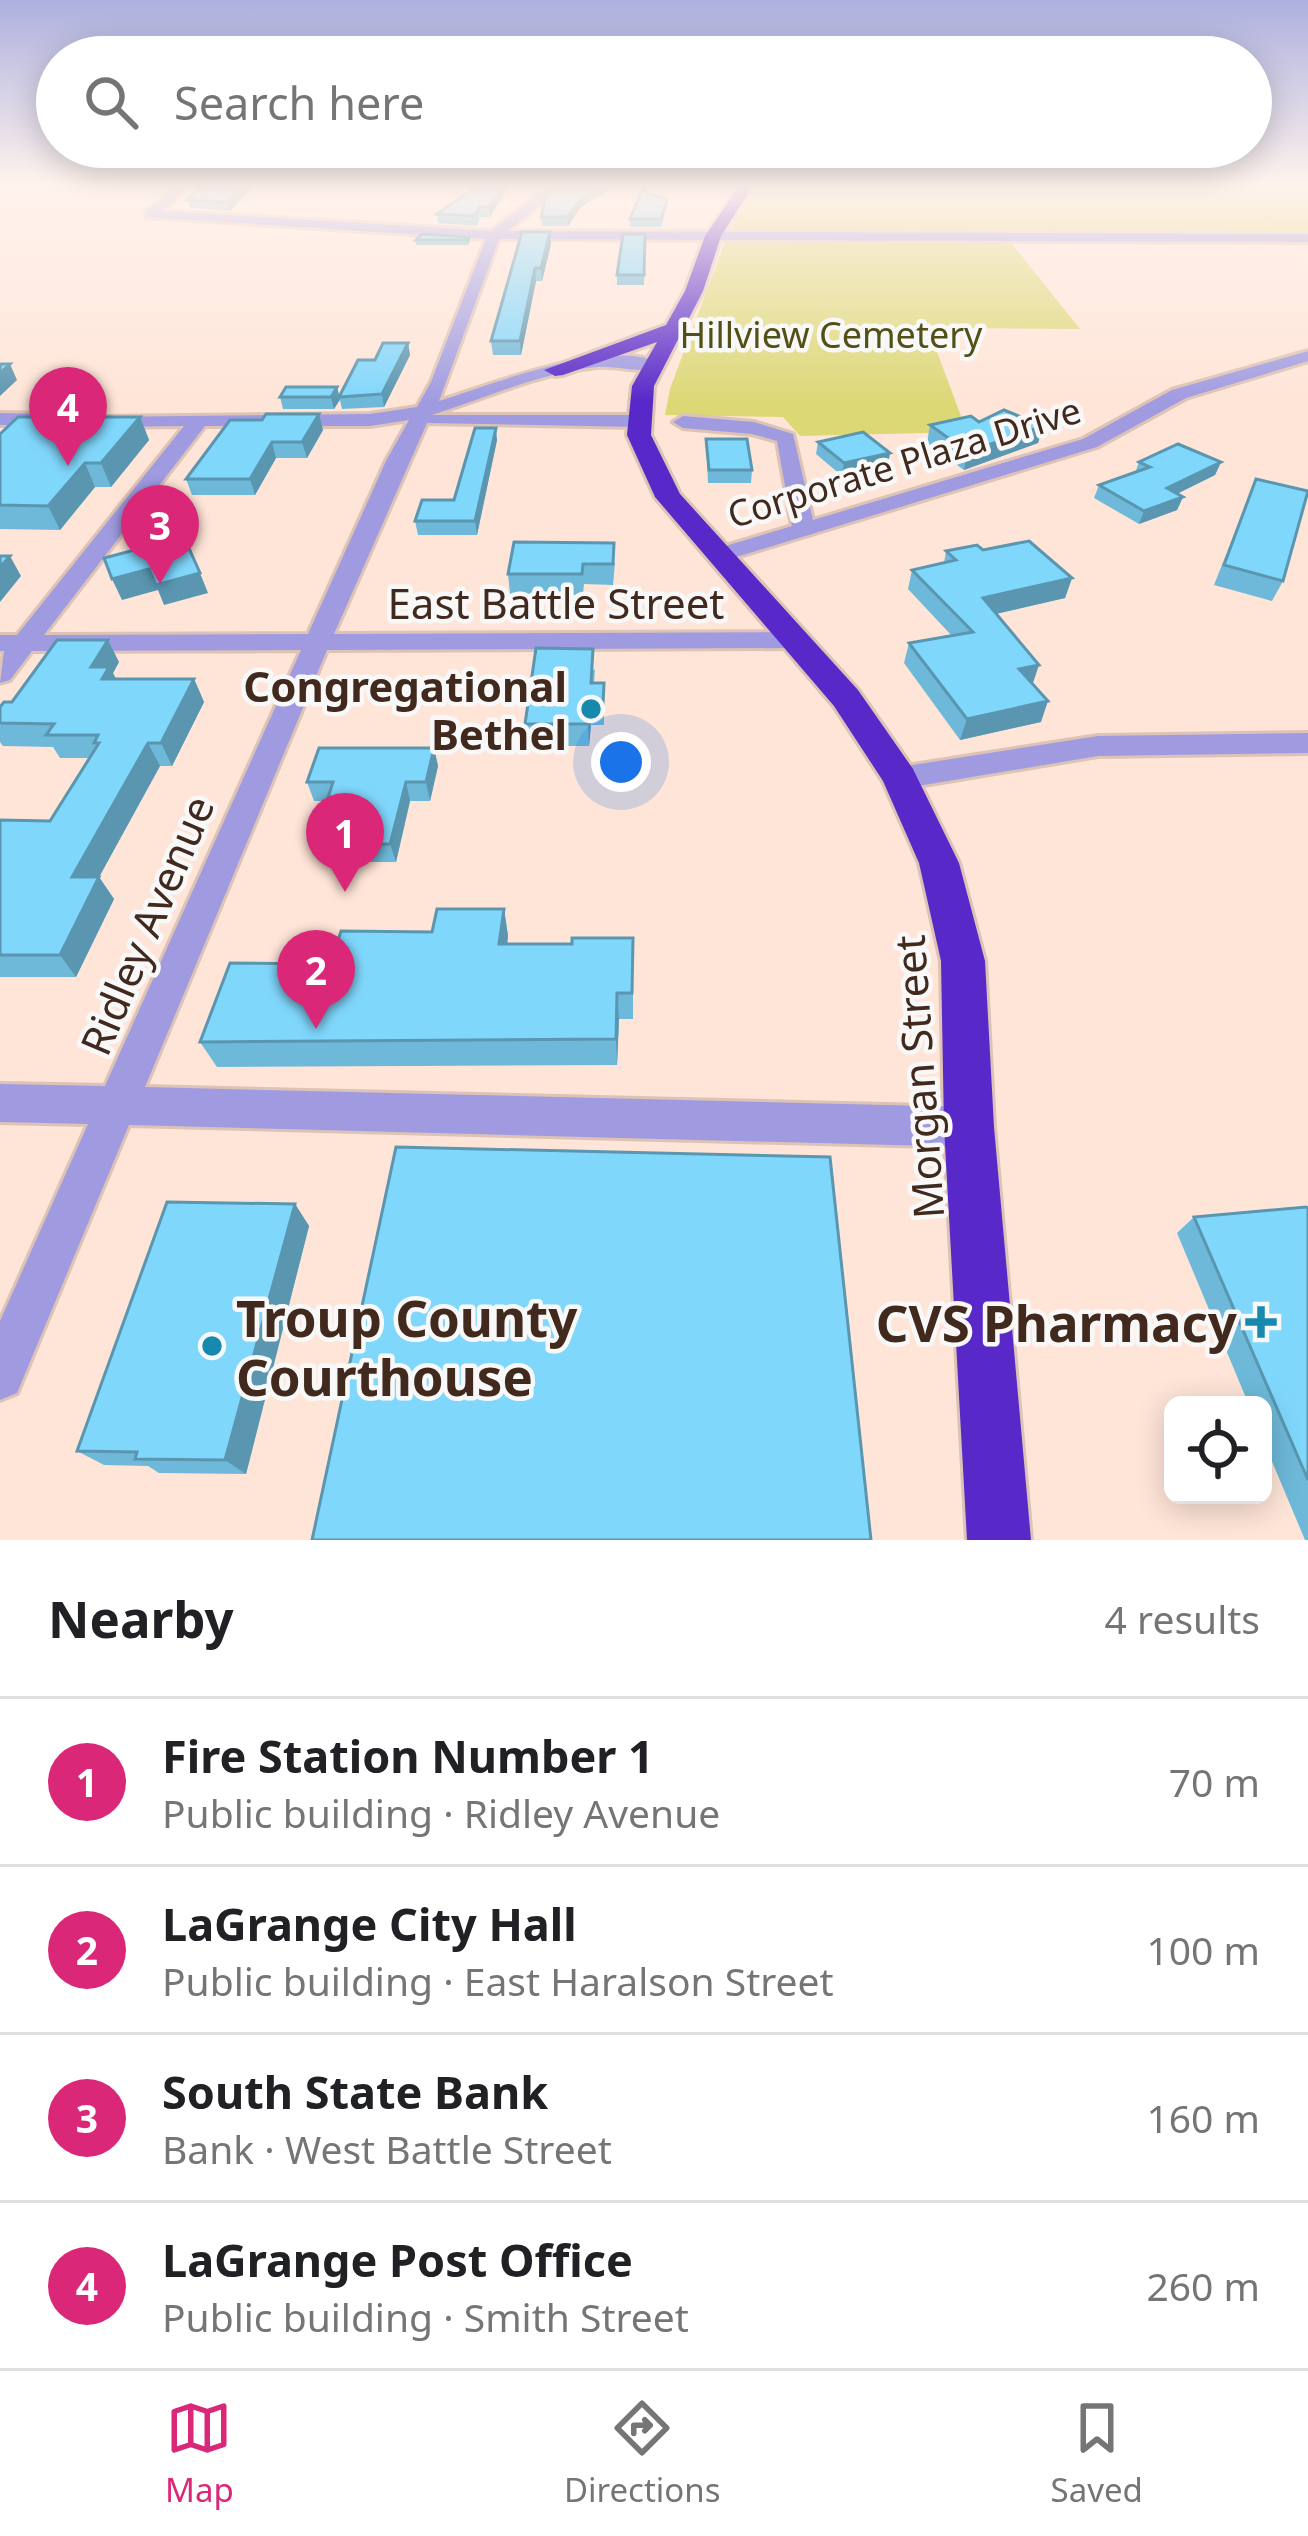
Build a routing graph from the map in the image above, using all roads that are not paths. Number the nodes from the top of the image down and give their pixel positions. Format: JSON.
{"nodes":[{"id":1,"x":486,"y":258,"type":"edge"},
{"id":2,"x":704,"y":258,"type":"edge"},
{"id":3,"x":674,"y":329,"type":"junction"},
{"id":4,"x":1308,"y":356,"type":"edge"},
{"id":5,"x":651,"y":369,"type":"junction"},
{"id":6,"x":549,"y":377,"type":"junction"},
{"id":7,"x":429,"y":416,"type":"junction"},
{"id":8,"x":0,"y":419,"type":"edge"},
{"id":9,"x":370,"y":420,"type":"junction"},
{"id":10,"x":637,"y":421,"type":"junction"},
{"id":11,"x":682,"y":422,"type":"dead end"},
{"id":12,"x":191,"y":431,"type":"junction"},
{"id":13,"x":404,"y":444,"type":"junction"},
{"id":14,"x":805,"y":531,"type":"junction"},
{"id":15,"x":720,"y":555,"type":"junction"},
{"id":16,"x":794,"y":640,"type":"junction"},
{"id":17,"x":318,"y":643,"type":"junction"},
{"id":18,"x":12,"y":644,"type":"edge"},
{"id":19,"x":0,"y":674,"type":"edge"},
{"id":20,"x":1308,"y":742,"type":"edge"},
{"id":21,"x":900,"y":778,"type":"junction"},
{"id":22,"x":0,"y":1103,"type":"edge"},
{"id":23,"x":118,"y":1103,"type":"junction"},
{"id":24,"x":969,"y":1127,"type":"junction"},
{"id":25,"x":0,"y":1376,"type":"edge"},
{"id":26,"x":999,"y":1540,"type":"edge"}],
"edges":[{"from":1,"to":7,"type":"street","name":"Ridley Avenue"},
{"from":2,"to":3,"type":"highway"},
{"from":3,"to":5,"type":"highway"},
{"from":3,"to":6,"type":"highway"},
{"from":4,"to":14,"type":"street","name":"Corporate Plaza Drive"},
{"from":5,"to":6,"type":"street"},
{"from":5,"to":10,"type":"highway"},
{"from":6,"to":7,"type":"street"},
{"from":7,"to":9,"type":"street"},
{"from":7,"to":10,"type":"street"},
{"from":7,"to":13,"type":"street","name":"Ridley Avenue"},
{"from":8,"to":12,"type":"street"},
{"from":9,"to":12,"type":"street"},
{"from":9,"to":13,"type":"street"},
{"from":10,"to":15,"type":"highway","name":"Morgan Street"},
{"from":11,"to":14,"type":"street"},
{"from":12,"to":18,"type":"street"},
{"from":13,"to":17,"type":"street","name":"Ridley Avenue"},
{"from":14,"to":15,"type":"street","name":"Corporate Plaza Drive"},
{"from":15,"to":16,"type":"highway","name":"Morgan Street"},
{"from":16,"to":17,"type":"street","name":"East Battle Street"},
{"from":16,"to":21,"type":"highway","name":"Morgan Street"},
{"from":17,"to":18,"type":"street","name":"East Battle Street"},
{"from":17,"to":23,"type":"street","name":"Ridley Avenue"},
{"from":18,"to":19,"type":"street"},
{"from":20,"to":21,"type":"street"},
{"from":21,"to":24,"type":"highway","name":"Morgan Street"},
{"from":22,"to":23,"type":"street"},
{"from":23,"to":24,"type":"street"},
{"from":23,"to":25,"type":"street","name":"Ridley Avenue"},
{"from":24,"to":26,"type":"highway","name":"Morgan Street"}]}
